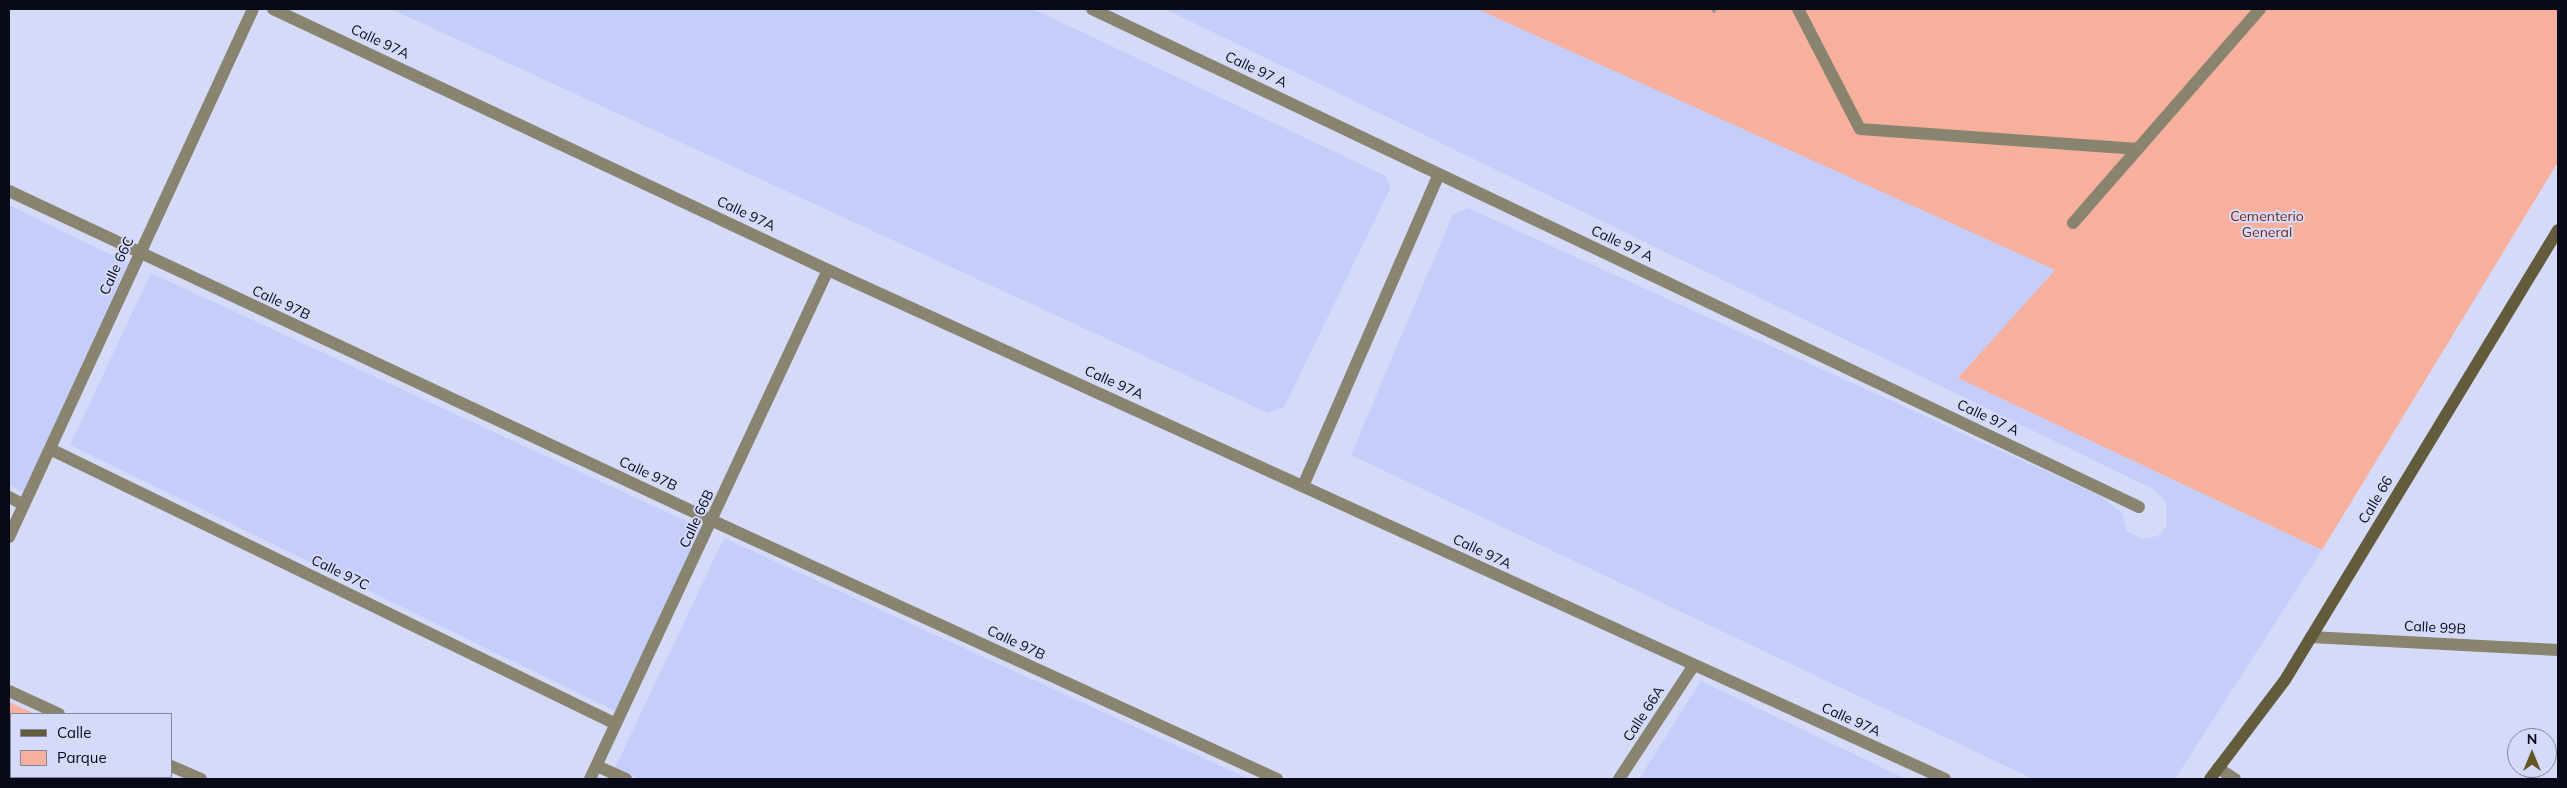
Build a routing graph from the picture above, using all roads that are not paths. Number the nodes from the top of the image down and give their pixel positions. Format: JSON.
{"nodes":[{"id":1,"x":253,"y":9,"type":"edge"},
{"id":2,"x":273,"y":9,"type":"edge"},
{"id":3,"x":1092,"y":9,"type":"edge"},
{"id":4,"x":1798,"y":9,"type":"edge"},
{"id":5,"x":2260,"y":9,"type":"edge"},
{"id":6,"x":2138,"y":149,"type":"junction"},
{"id":7,"x":1440,"y":174,"type":"junction"},
{"id":8,"x":9,"y":191,"type":"edge"},
{"id":9,"x":2073,"y":223,"type":"dead end"},
{"id":10,"x":2558,"y":230,"type":"edge"},
{"id":11,"x":139,"y":254,"type":"junction"},
{"id":12,"x":828,"y":270,"type":"junction"},
{"id":13,"x":50,"y":449,"type":"junction"},
{"id":14,"x":1303,"y":486,"type":"junction"},
{"id":15,"x":9,"y":497,"type":"edge"},
{"id":16,"x":24,"y":505,"type":"junction"},
{"id":17,"x":2139,"y":507,"type":"dead end"},
{"id":18,"x":713,"y":521,"type":"junction"},
{"id":19,"x":9,"y":538,"type":"edge"},
{"id":20,"x":2311,"y":637,"type":"junction"},
{"id":21,"x":2558,"y":650,"type":"edge"},
{"id":22,"x":1694,"y":665,"type":"junction"},
{"id":23,"x":9,"y":692,"type":"edge"},
{"id":24,"x":57,"y":713,"type":"edge"},
{"id":25,"x":616,"y":724,"type":"junction"},
{"id":26,"x":172,"y":766,"type":"edge"},
{"id":27,"x":596,"y":766,"type":"junction"},
{"id":28,"x":2218,"y":768,"type":"junction"},
{"id":29,"x":201,"y":779,"type":"edge"},
{"id":30,"x":590,"y":779,"type":"edge"},
{"id":31,"x":626,"y":779,"type":"edge"},
{"id":32,"x":1277,"y":779,"type":"edge"},
{"id":33,"x":1619,"y":779,"type":"edge"},
{"id":34,"x":1945,"y":779,"type":"edge"},
{"id":35,"x":2210,"y":779,"type":"edge"},
{"id":36,"x":2235,"y":779,"type":"edge"}],
"edges":[{"from":1,"to":11,"type":"street","name":"Calle 66C"},
{"from":2,"to":12,"type":"street","name":"Calle 97A"},
{"from":3,"to":7,"type":"street","name":"Calle 97 A"},
{"from":4,"to":6,"type":"street"},
{"from":5,"to":6,"type":"street"},
{"from":6,"to":9,"type":"street"},
{"from":7,"to":14,"type":"street"},
{"from":7,"to":17,"type":"street","name":"Calle 97 A"},
{"from":8,"to":11,"type":"street","name":"Calle 97B"},
{"from":10,"to":20,"type":"street","name":"Calle 66"},
{"from":11,"to":13,"type":"street","name":"Calle 66C"},
{"from":11,"to":18,"type":"street","name":"Calle 97B"},
{"from":12,"to":14,"type":"street","name":"Calle 97A"},
{"from":12,"to":18,"type":"street","name":"Calle 66B"},
{"from":13,"to":16,"type":"street","name":"Calle 66C"},
{"from":13,"to":25,"type":"street","name":"Calle 97C"},
{"from":14,"to":22,"type":"street","name":"Calle 97A"},
{"from":15,"to":16,"type":"street"},
{"from":16,"to":19,"type":"street","name":"Calle 66C"},
{"from":18,"to":25,"type":"street","name":"Calle 66B"},
{"from":18,"to":32,"type":"street","name":"Calle 97B"},
{"from":20,"to":21,"type":"street","name":"Calle 99B"},
{"from":20,"to":28,"type":"street","name":"Calle 66"},
{"from":22,"to":33,"type":"street","name":"Calle 66A"},
{"from":22,"to":34,"type":"street","name":"Calle 97A"},
{"from":23,"to":24,"type":"street"},
{"from":25,"to":27,"type":"street","name":"Calle 66B"},
{"from":26,"to":29,"type":"street"},
{"from":27,"to":30,"type":"street","name":"Calle 66B"},
{"from":27,"to":31,"type":"street"},
{"from":28,"to":35,"type":"street","name":"Calle 66"},
{"from":28,"to":36,"type":"street"}]}
